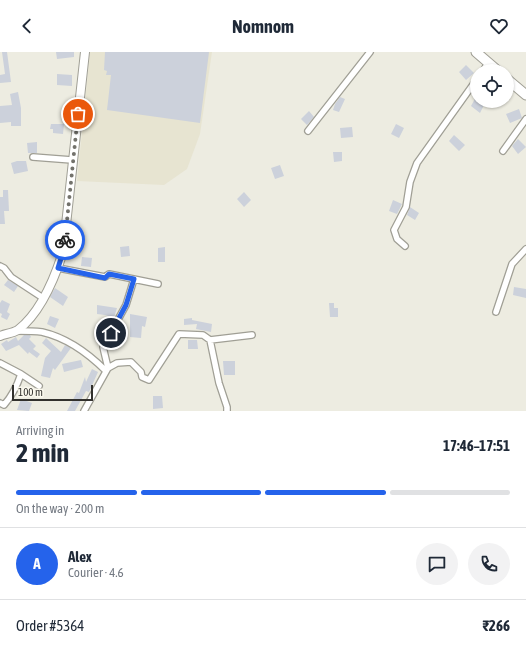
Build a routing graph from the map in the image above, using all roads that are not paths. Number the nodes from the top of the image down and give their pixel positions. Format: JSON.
{"nodes":[{"id":1,"x":85,"y":52,"type":"edge"},
{"id":2,"x":370,"y":52,"type":"edge"},
{"id":3,"x":476,"y":52,"type":"edge"},
{"id":4,"x":488,"y":63,"type":"edge"},
{"id":5,"x":514,"y":85,"type":"edge"},
{"id":6,"x":470,"y":89,"type":"edge"},
{"id":7,"x":526,"y":95,"type":"edge"},
{"id":8,"x":526,"y":120,"type":"edge"},
{"id":9,"x":308,"y":131,"type":"dead end"},
{"id":10,"x":503,"y":151,"type":"dead end"},
{"id":11,"x":33,"y":157,"type":"dead end"},
{"id":12,"x":72,"y":160,"type":"junction"},
{"id":13,"x":406,"y":246,"type":"dead end"},
{"id":14,"x":526,"y":249,"type":"edge"},
{"id":15,"x":0,"y":266,"type":"edge"},
{"id":16,"x":58,"y":268,"type":"junction"},
{"id":17,"x":134,"y":279,"type":"junction"},
{"id":18,"x":158,"y":284,"type":"dead end"},
{"id":19,"x":43,"y":298,"type":"junction"},
{"id":20,"x":496,"y":312,"type":"dead end"},
{"id":21,"x":17,"y":331,"type":"junction"},
{"id":22,"x":252,"y":335,"type":"dead end"},
{"id":23,"x":0,"y":336,"type":"edge"},
{"id":24,"x":210,"y":340,"type":"junction"},
{"id":25,"x":0,"y":363,"type":"edge"},
{"id":26,"x":107,"y":370,"type":"junction"},
{"id":27,"x":20,"y":374,"type":"junction"},
{"id":28,"x":39,"y":386,"type":"dead end"},
{"id":29,"x":0,"y":403,"type":"edge"},
{"id":30,"x":84,"y":411,"type":"edge"},
{"id":31,"x":226,"y":411,"type":"edge"}],
"edges":[{"from":1,"to":12,"type":"street"},
{"from":2,"to":9,"type":"street"},
{"from":3,"to":4,"type":"main road"},
{"from":5,"to":7,"type":"main road"},
{"from":6,"to":13,"type":"street"},
{"from":8,"to":10,"type":"street"},
{"from":11,"to":12,"type":"street"},
{"from":12,"to":16,"type":"street"},
{"from":14,"to":20,"type":"street"},
{"from":15,"to":19,"type":"street"},
{"from":16,"to":17,"type":"street"},
{"from":16,"to":19,"type":"street"},
{"from":17,"to":18,"type":"street"},
{"from":17,"to":26,"type":"street"},
{"from":19,"to":21,"type":"street"},
{"from":21,"to":23,"type":"street"},
{"from":21,"to":26,"type":"street"},
{"from":22,"to":24,"type":"street"},
{"from":24,"to":26,"type":"street"},
{"from":24,"to":31,"type":"street"},
{"from":25,"to":27,"type":"street"},
{"from":26,"to":30,"type":"street"},
{"from":27,"to":28,"type":"street"},
{"from":27,"to":29,"type":"street"}]}
